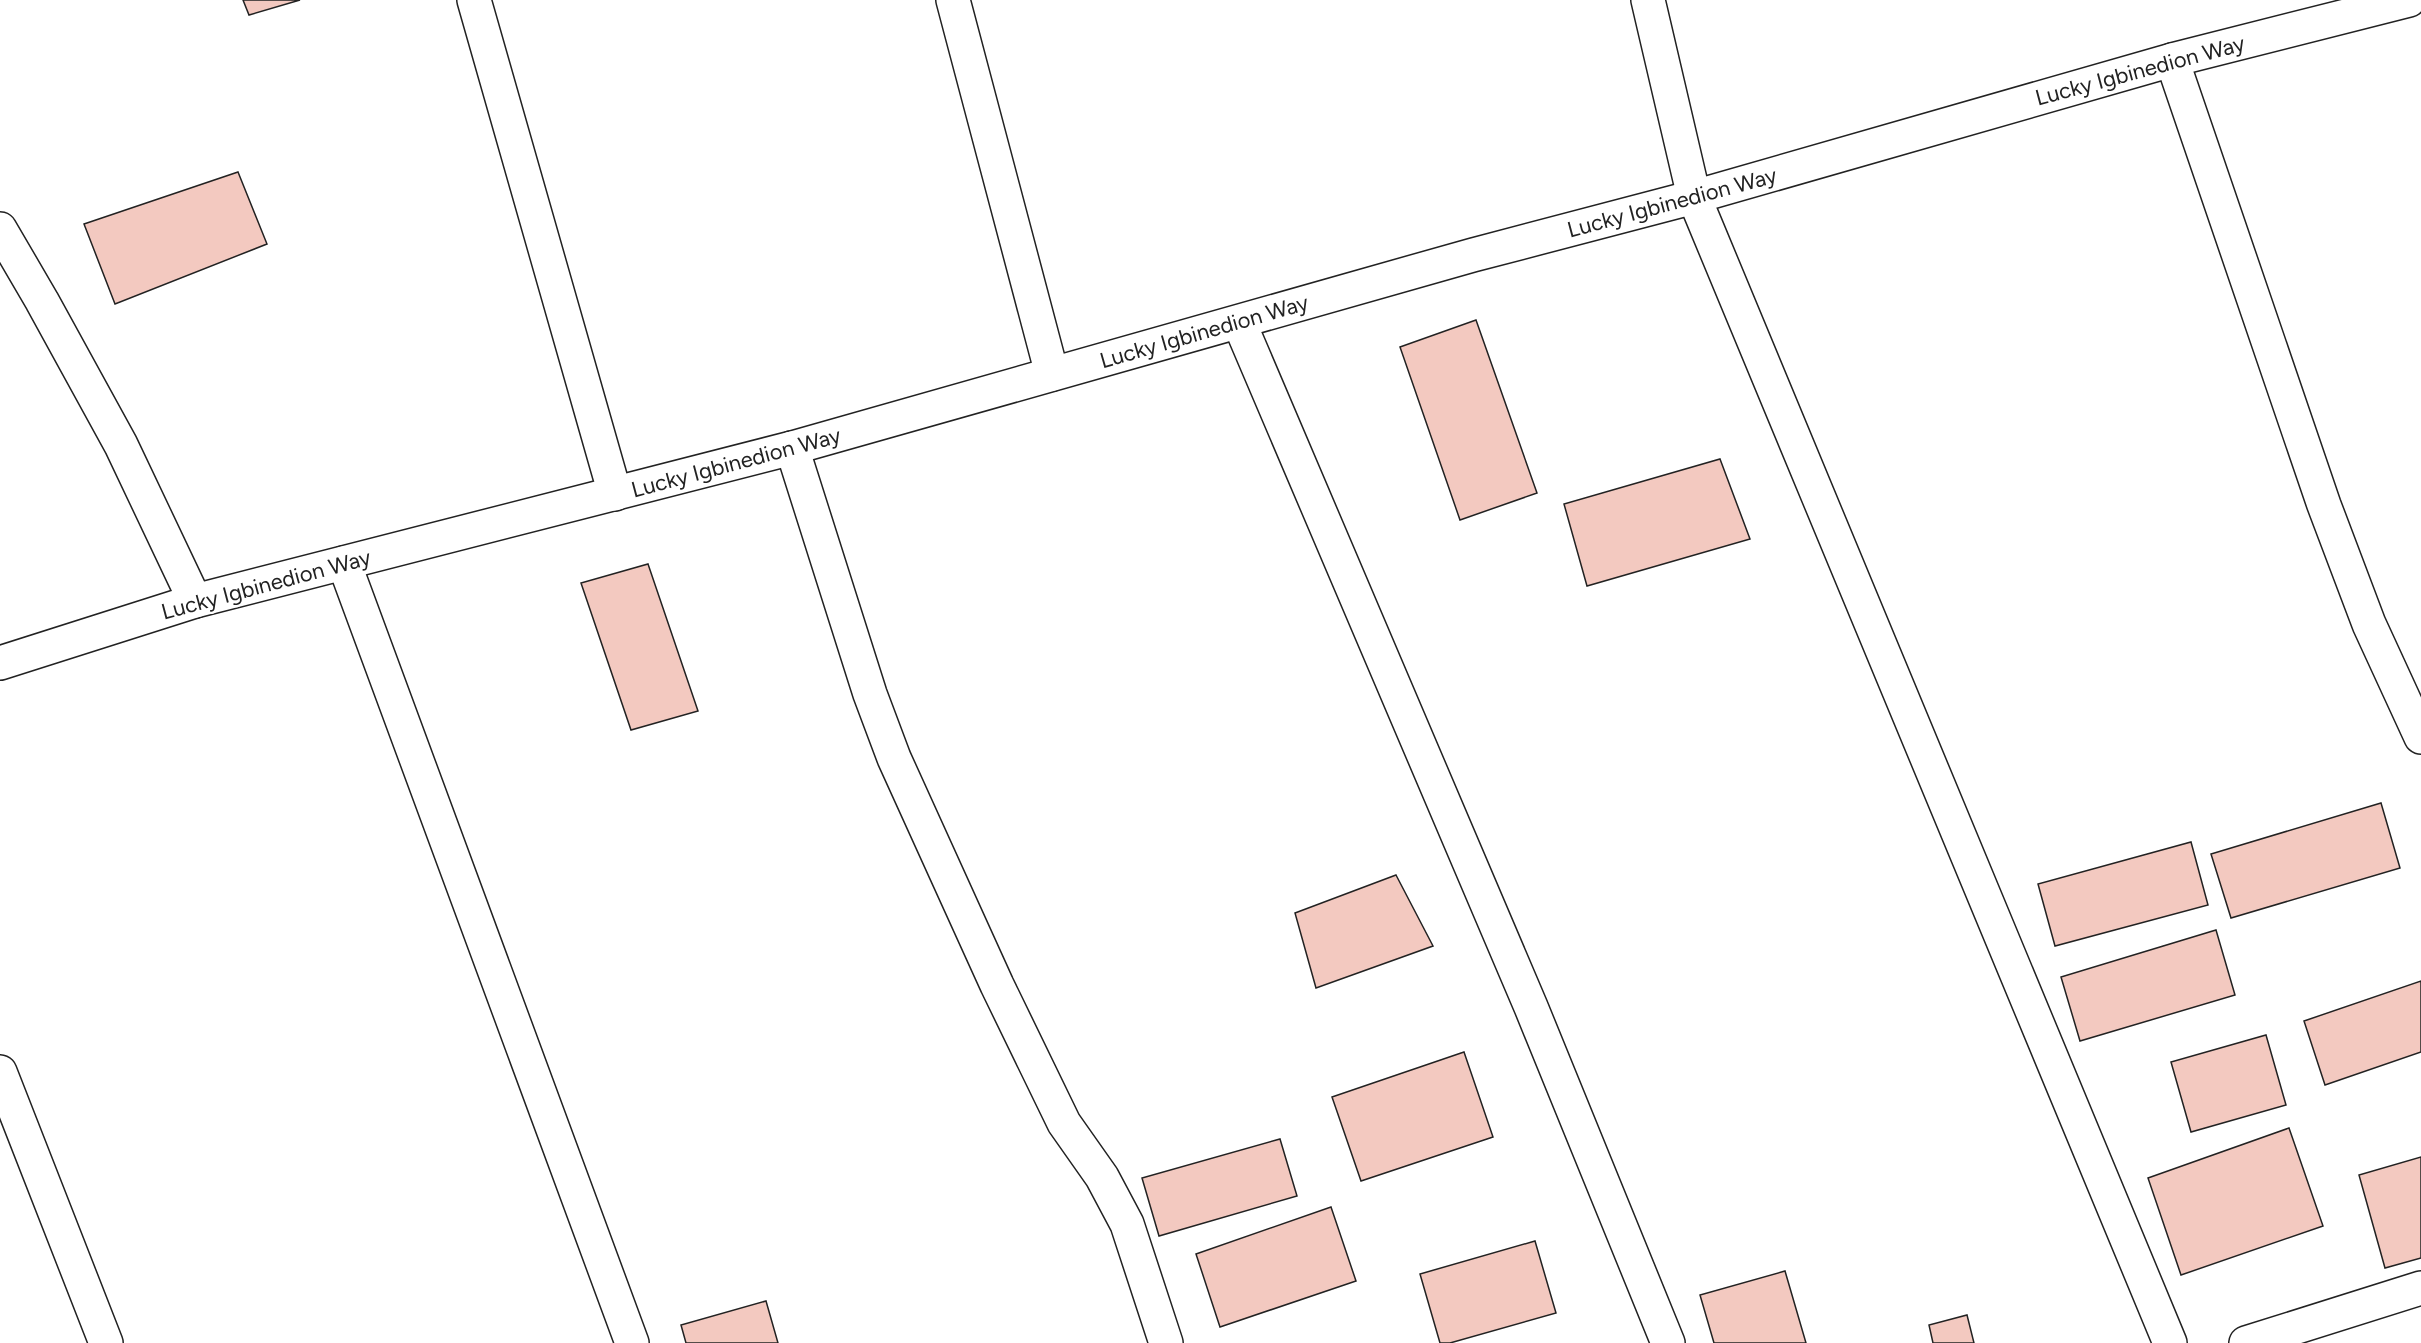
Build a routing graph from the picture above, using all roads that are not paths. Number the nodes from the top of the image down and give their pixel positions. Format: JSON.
{"nodes":[{"id":1,"x":474,"y":0,"type":"edge"},
{"id":2,"x":953,"y":0,"type":"edge"},
{"id":3,"x":1648,"y":0,"type":"edge"},
{"id":4,"x":2409,"y":0,"type":"edge"},
{"id":5,"x":2172,"y":60,"type":"junction"},
{"id":6,"x":1694,"y":197,"type":"junction"},
{"id":7,"x":0,"y":229,"type":"edge"},
{"id":8,"x":1239,"y":322,"type":"junction"},
{"id":9,"x":1052,"y":374,"type":"junction"},
{"id":10,"x":792,"y":448,"type":"junction"},
{"id":11,"x":615,"y":494,"type":"junction"},
{"id":12,"x":344,"y":563,"type":"junction"},
{"id":13,"x":195,"y":601,"type":"junction"},
{"id":14,"x":0,"y":663,"type":"edge"},
{"id":15,"x":2421,"y":737,"type":"edge"},
{"id":16,"x":0,"y":1072,"type":"edge"},
{"id":17,"x":2421,"y":1288,"type":"edge"},
{"id":18,"x":106,"y":1343,"type":"edge"},
{"id":19,"x":632,"y":1343,"type":"edge"},
{"id":20,"x":1166,"y":1343,"type":"edge"},
{"id":21,"x":1668,"y":1343,"type":"edge"},
{"id":22,"x":2170,"y":1343,"type":"edge"},
{"id":23,"x":2246,"y":1343,"type":"edge"}],
"edges":[{"from":1,"to":11,"type":"street"},
{"from":2,"to":9,"type":"street"},
{"from":3,"to":6,"type":"street"},
{"from":4,"to":5,"type":"street","name":"Lucky Igbinedion Way"},
{"from":5,"to":6,"type":"street","name":"Lucky Igbinedion Way"},
{"from":5,"to":15,"type":"street"},
{"from":6,"to":8,"type":"street","name":"Lucky Igbinedion Way"},
{"from":6,"to":22,"type":"street"},
{"from":7,"to":13,"type":"street"},
{"from":8,"to":9,"type":"street","name":"Lucky Igbinedion Way"},
{"from":8,"to":21,"type":"street"},
{"from":9,"to":10,"type":"street","name":"Lucky Igbinedion Way"},
{"from":10,"to":11,"type":"street","name":"Lucky Igbinedion Way"},
{"from":10,"to":20,"type":"street"},
{"from":11,"to":12,"type":"street","name":"Lucky Igbinedion Way"},
{"from":12,"to":13,"type":"street","name":"Lucky Igbinedion Way"},
{"from":12,"to":19,"type":"street"},
{"from":13,"to":14,"type":"street","name":"Lucky Igbinedion Way"},
{"from":16,"to":18,"type":"street"},
{"from":17,"to":23,"type":"street"}]}
